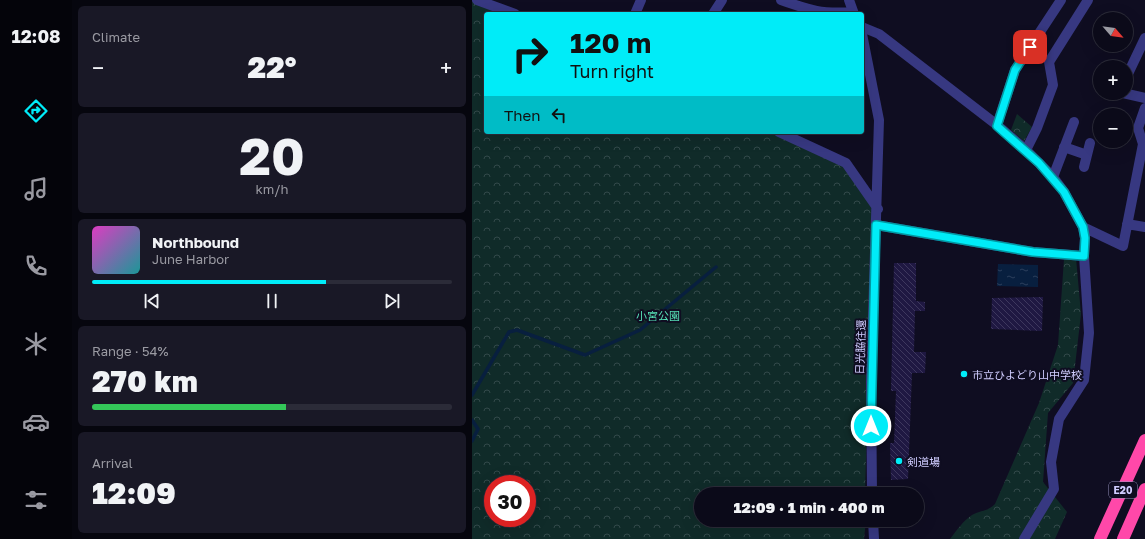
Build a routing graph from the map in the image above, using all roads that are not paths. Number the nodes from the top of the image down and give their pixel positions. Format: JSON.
{"nodes":[{"id":1,"x":477,"y":0,"type":"edge"},
{"id":2,"x":641,"y":0,"type":"edge"},
{"id":3,"x":722,"y":0,"type":"edge"},
{"id":4,"x":781,"y":0,"type":"edge"},
{"id":5,"x":849,"y":0,"type":"edge"},
{"id":6,"x":1060,"y":0,"type":"edge"},
{"id":7,"x":1088,"y":0,"type":"edge"},
{"id":8,"x":510,"y":12,"type":"edge"},
{"id":9,"x":636,"y":12,"type":"edge"},
{"id":10,"x":714,"y":12,"type":"edge"},
{"id":11,"x":813,"y":12,"type":"edge"},
{"id":12,"x":853,"y":12,"type":"edge"},
{"id":13,"x":864,"y":28,"type":"edge"},
{"id":14,"x":1145,"y":38,"type":"edge"},
{"id":15,"x":864,"y":44,"type":"edge"},
{"id":16,"x":1133,"y":63,"type":"edge"},
{"id":17,"x":1133,"y":95,"type":"edge"},
{"id":18,"x":1145,"y":98,"type":"edge"},
{"id":19,"x":1145,"y":108,"type":"edge"},
{"id":20,"x":1074,"y":122,"type":"dead end"},
{"id":21,"x":997,"y":126,"type":"junction"},
{"id":22,"x":784,"y":134,"type":"edge"},
{"id":23,"x":1090,"y":143,"type":"dead end"},
{"id":24,"x":1144,"y":144,"type":"edge"},
{"id":25,"x":1064,"y":147,"type":"junction"},
{"id":26,"x":1026,"y":150,"type":"junction"},
{"id":27,"x":1087,"y":155,"type":"junction"},
{"id":28,"x":1084,"y":167,"type":"dead end"},
{"id":29,"x":1141,"y":174,"type":"edge"},
{"id":30,"x":1053,"y":178,"type":"junction"},
{"id":31,"x":878,"y":209,"type":"junction"},
{"id":32,"x":1127,"y":224,"type":"junction"},
{"id":33,"x":876,"y":225,"type":"junction"},
{"id":34,"x":1083,"y":227,"type":"junction"},
{"id":35,"x":1145,"y":227,"type":"edge"},
{"id":36,"x":1084,"y":256,"type":"junction"},
{"id":37,"x":1145,"y":440,"type":"edge"},
{"id":38,"x":872,"y":487,"type":"edge"},
{"id":39,"x":1145,"y":489,"type":"edge"},
{"id":40,"x":873,"y":527,"type":"edge"},
{"id":41,"x":874,"y":539,"type":"edge"},
{"id":42,"x":1024,"y":539,"type":"edge"},
{"id":43,"x":1100,"y":539,"type":"edge"},
{"id":44,"x":1122,"y":539,"type":"edge"}],
"edges":[{"from":1,"to":8,"type":"street"},
{"from":2,"to":9,"type":"street"},
{"from":3,"to":10,"type":"street"},
{"from":4,"to":11,"type":"street"},
{"from":5,"to":12,"type":"street"},
{"from":6,"to":21,"type":"street"},
{"from":7,"to":26,"type":"street"},
{"from":13,"to":21,"type":"street"},
{"from":14,"to":16,"type":"street"},
{"from":15,"to":31,"type":"street"},
{"from":17,"to":18,"type":"street"},
{"from":19,"to":24,"type":"street"},
{"from":20,"to":25,"type":"street"},
{"from":21,"to":26,"type":"street"},
{"from":22,"to":31,"type":"street"},
{"from":23,"to":27,"type":"street"},
{"from":24,"to":29,"type":"street"},
{"from":25,"to":27,"type":"street"},
{"from":25,"to":30,"type":"street"},
{"from":26,"to":30,"type":"street"},
{"from":27,"to":28,"type":"street"},
{"from":29,"to":32,"type":"street"},
{"from":30,"to":34,"type":"street"},
{"from":31,"to":33,"type":"street","name":"日光脇往還"},
{"from":32,"to":34,"type":"street"},
{"from":32,"to":35,"type":"street"},
{"from":33,"to":36,"type":"street"},
{"from":33,"to":38,"type":"street","name":"日光脇往還"},
{"from":34,"to":36,"type":"street"},
{"from":36,"to":42,"type":"street"},
{"from":37,"to":43,"type":"highway","number":"E20"},
{"from":39,"to":44,"type":"highway","number":"E20"},
{"from":40,"to":41,"type":"street"}]}
